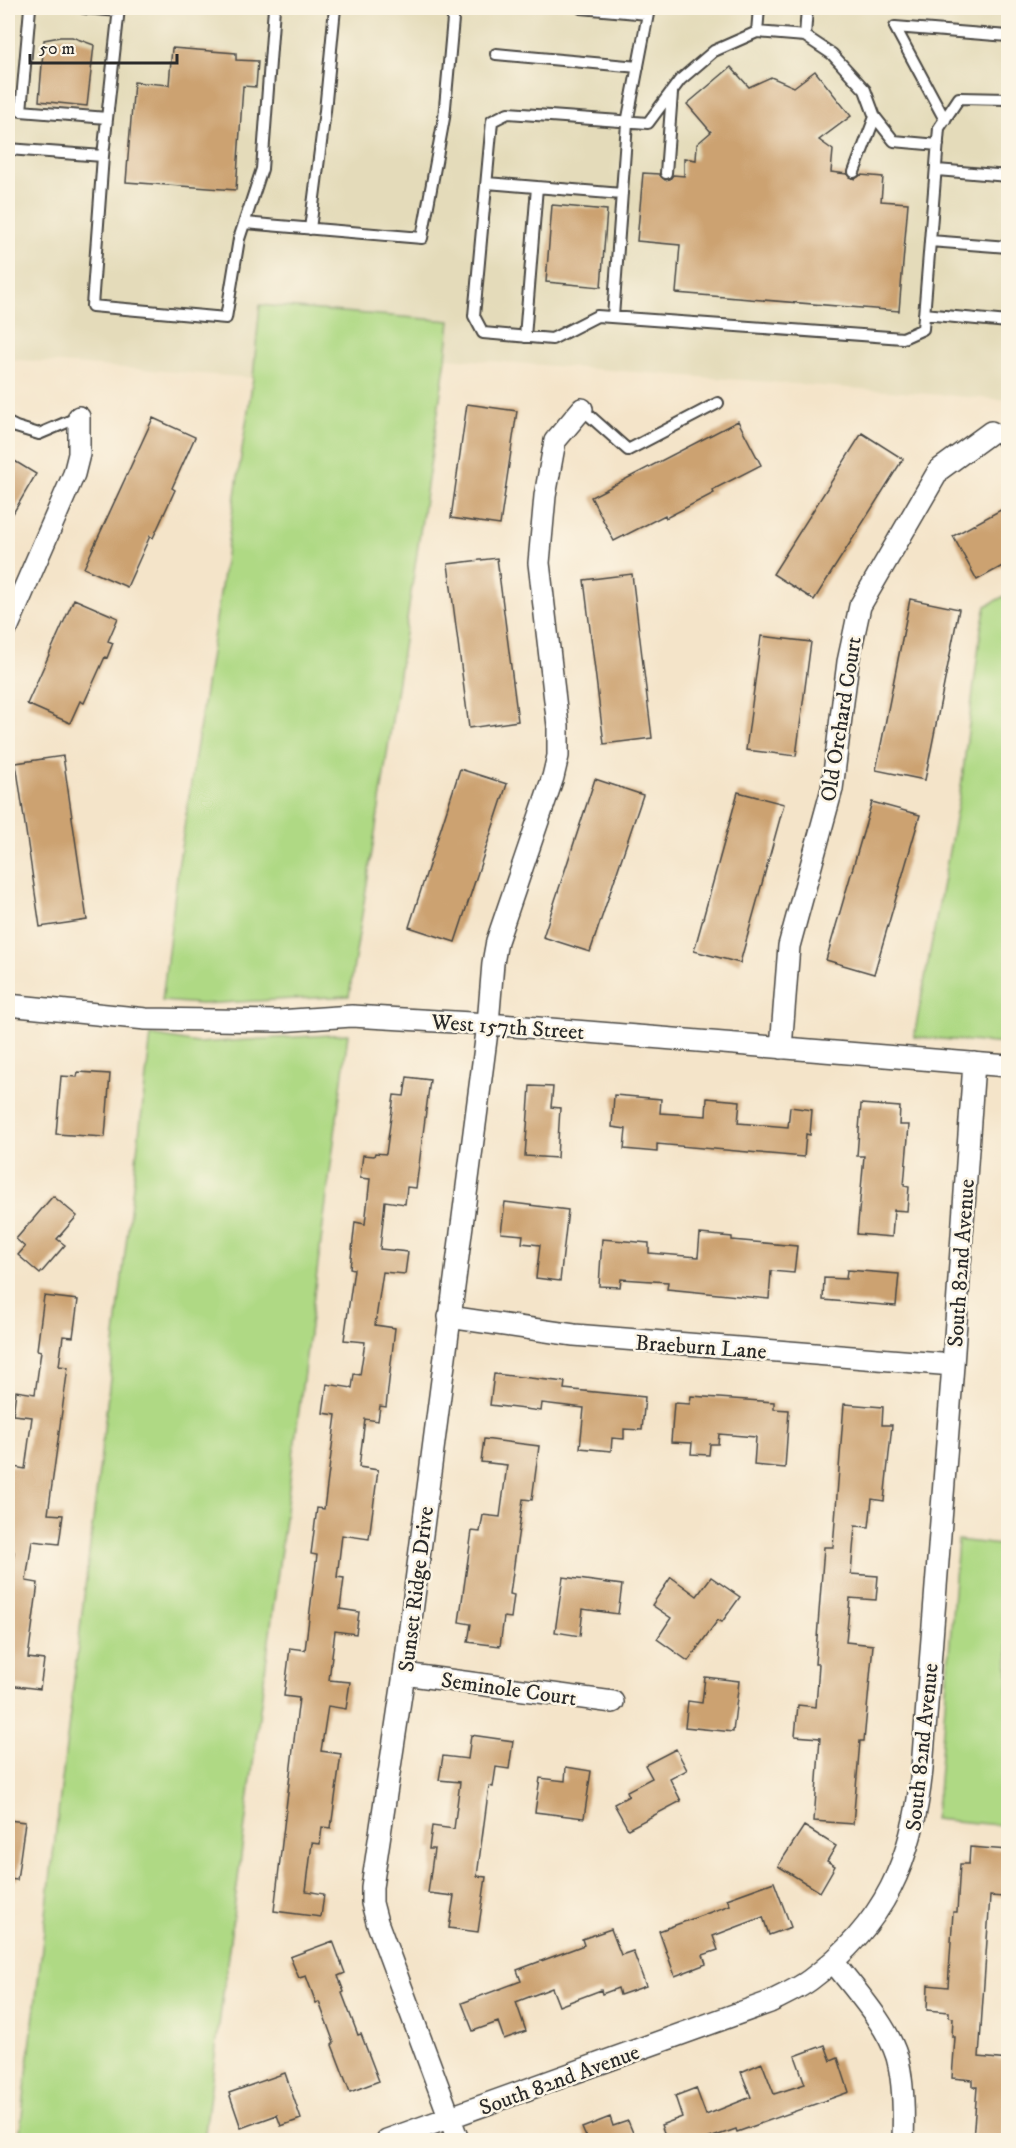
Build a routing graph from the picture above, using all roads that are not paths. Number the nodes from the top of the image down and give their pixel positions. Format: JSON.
{"nodes":[{"id":1,"x":30,"y":8,"type":"edge"},
{"id":2,"x":84,"y":8,"type":"edge"},
{"id":3,"x":274,"y":8,"type":"edge"},
{"id":4,"x":334,"y":8,"type":"edge"},
{"id":5,"x":445,"y":8,"type":"edge"},
{"id":6,"x":581,"y":8,"type":"edge"},
{"id":7,"x":759,"y":8,"type":"edge"},
{"id":8,"x":807,"y":8,"type":"edge"},
{"id":9,"x":119,"y":9,"type":"edge"},
{"id":10,"x":757,"y":32,"type":"junction"},
{"id":11,"x":805,"y":36,"type":"junction"},
{"id":12,"x":1008,"y":36,"type":"edge"},
{"id":13,"x":496,"y":54,"type":"dead end"},
{"id":14,"x":638,"y":67,"type":"junction"},
{"id":15,"x":672,"y":93,"type":"junction"},
{"id":16,"x":1008,"y":99,"type":"edge"},
{"id":17,"x":875,"y":117,"type":"junction"},
{"id":18,"x":107,"y":118,"type":"junction"},
{"id":19,"x":945,"y":120,"type":"junction"},
{"id":20,"x":627,"y":123,"type":"junction"},
{"id":21,"x":938,"y":145,"type":"junction"},
{"id":22,"x":8,"y":149,"type":"edge"},
{"id":23,"x":103,"y":156,"type":"junction"},
{"id":24,"x":937,"y":170,"type":"junction"},
{"id":25,"x":854,"y":172,"type":"dead end"},
{"id":26,"x":666,"y":173,"type":"dead end"},
{"id":27,"x":1008,"y":176,"type":"edge"},
{"id":28,"x":487,"y":183,"type":"junction"},
{"id":29,"x":537,"y":187,"type":"junction"},
{"id":30,"x":622,"y":194,"type":"junction"},
{"id":31,"x":245,"y":223,"type":"junction"},
{"id":32,"x":310,"y":229,"type":"junction"},
{"id":33,"x":930,"y":241,"type":"junction"},
{"id":34,"x":1008,"y":247,"type":"edge"},
{"id":35,"x":924,"y":314,"type":"junction"},
{"id":36,"x":613,"y":317,"type":"junction"},
{"id":37,"x":1008,"y":322,"type":"edge"},
{"id":38,"x":525,"y":337,"type":"junction"},
{"id":39,"x":718,"y":403,"type":"dead end"},
{"id":40,"x":582,"y":409,"type":"joint"},
{"id":41,"x":79,"y":417,"type":"joint"},
{"id":42,"x":8,"y":423,"type":"edge"},
{"id":43,"x":991,"y":432,"type":"joint"},
{"id":44,"x":1008,"y":445,"type":"edge"},
{"id":45,"x":8,"y":626,"type":"edge"},
{"id":46,"x":8,"y":1005,"type":"edge"},
{"id":47,"x":488,"y":1024,"type":"junction"},
{"id":48,"x":781,"y":1048,"type":"junction"},
{"id":49,"x":974,"y":1063,"type":"junction"},
{"id":50,"x":1008,"y":1066,"type":"edge"},
{"id":51,"x":450,"y":1317,"type":"junction"},
{"id":52,"x":953,"y":1365,"type":"junction"},
{"id":53,"x":404,"y":1674,"type":"junction"},
{"id":54,"x":614,"y":1702,"type":"dead end"},
{"id":55,"x":833,"y":1961,"type":"junction"},
{"id":56,"x":450,"y":2119,"type":"junction"},
{"id":57,"x":387,"y":2140,"type":"edge"},
{"id":58,"x":458,"y":2140,"type":"edge"},
{"id":59,"x":903,"y":2140,"type":"edge"}],
"edges":[{"from":1,"to":18,"type":"lane"},
{"from":2,"to":9,"type":"lane"},
{"from":3,"to":31,"type":"lane"},
{"from":4,"to":32,"type":"lane"},
{"from":5,"to":32,"type":"lane"},
{"from":6,"to":14,"type":"lane"},
{"from":7,"to":10,"type":"lane"},
{"from":8,"to":11,"type":"lane"},
{"from":9,"to":18,"type":"lane"},
{"from":10,"to":11,"type":"lane"},
{"from":10,"to":15,"type":"lane"},
{"from":11,"to":17,"type":"lane"},
{"from":12,"to":19,"type":"lane"},
{"from":13,"to":14,"type":"lane"},
{"from":14,"to":20,"type":"lane"},
{"from":15,"to":20,"type":"lane"},
{"from":15,"to":26,"type":"lane"},
{"from":16,"to":19,"type":"lane"},
{"from":17,"to":21,"type":"lane"},
{"from":17,"to":25,"type":"lane"},
{"from":18,"to":23,"type":"lane"},
{"from":19,"to":21,"type":"lane"},
{"from":20,"to":28,"type":"lane"},
{"from":20,"to":30,"type":"lane"},
{"from":21,"to":24,"type":"lane"},
{"from":22,"to":23,"type":"lane"},
{"from":23,"to":31,"type":"lane"},
{"from":24,"to":27,"type":"lane"},
{"from":24,"to":33,"type":"lane"},
{"from":28,"to":29,"type":"lane"},
{"from":28,"to":38,"type":"lane"},
{"from":29,"to":30,"type":"lane"},
{"from":29,"to":38,"type":"lane"},
{"from":30,"to":36,"type":"lane"},
{"from":31,"to":32,"type":"lane"},
{"from":33,"to":34,"type":"lane"},
{"from":33,"to":35,"type":"lane"},
{"from":35,"to":36,"type":"lane"},
{"from":35,"to":37,"type":"lane"},
{"from":36,"to":38,"type":"lane"},
{"from":39,"to":40,"type":"lane"},
{"from":40,"to":47,"type":"street","name":"Sunset Ridge Drive"},
{"from":41,"to":42,"type":"lane"},
{"from":41,"to":45,"type":"street"},
{"from":43,"to":44,"type":"lane"},
{"from":43,"to":48,"type":"street","name":"Old Orchard Court"},
{"from":46,"to":47,"type":"street","name":"West 157th Street"},
{"from":47,"to":48,"type":"street","name":"West 157th Street"},
{"from":47,"to":51,"type":"street","name":"Sunset Ridge Drive"},
{"from":48,"to":49,"type":"street","name":"West 157th Street"},
{"from":49,"to":50,"type":"street","name":"West 157th Street"},
{"from":49,"to":52,"type":"street","name":"South 82nd Avenue"},
{"from":51,"to":52,"type":"street","name":"Braeburn Lane"},
{"from":51,"to":53,"type":"street","name":"Sunset Ridge Drive"},
{"from":52,"to":55,"type":"street","name":"South 82nd Avenue"},
{"from":53,"to":54,"type":"street","name":"Seminole Court"},
{"from":53,"to":56,"type":"street","name":"Sunset Ridge Drive"},
{"from":55,"to":56,"type":"street","name":"South 82nd Avenue"},
{"from":55,"to":59,"type":"street"},
{"from":56,"to":57,"type":"street","name":"South 82nd Avenue"},
{"from":56,"to":58,"type":"street","name":"Sunset Ridge Drive"}]}
